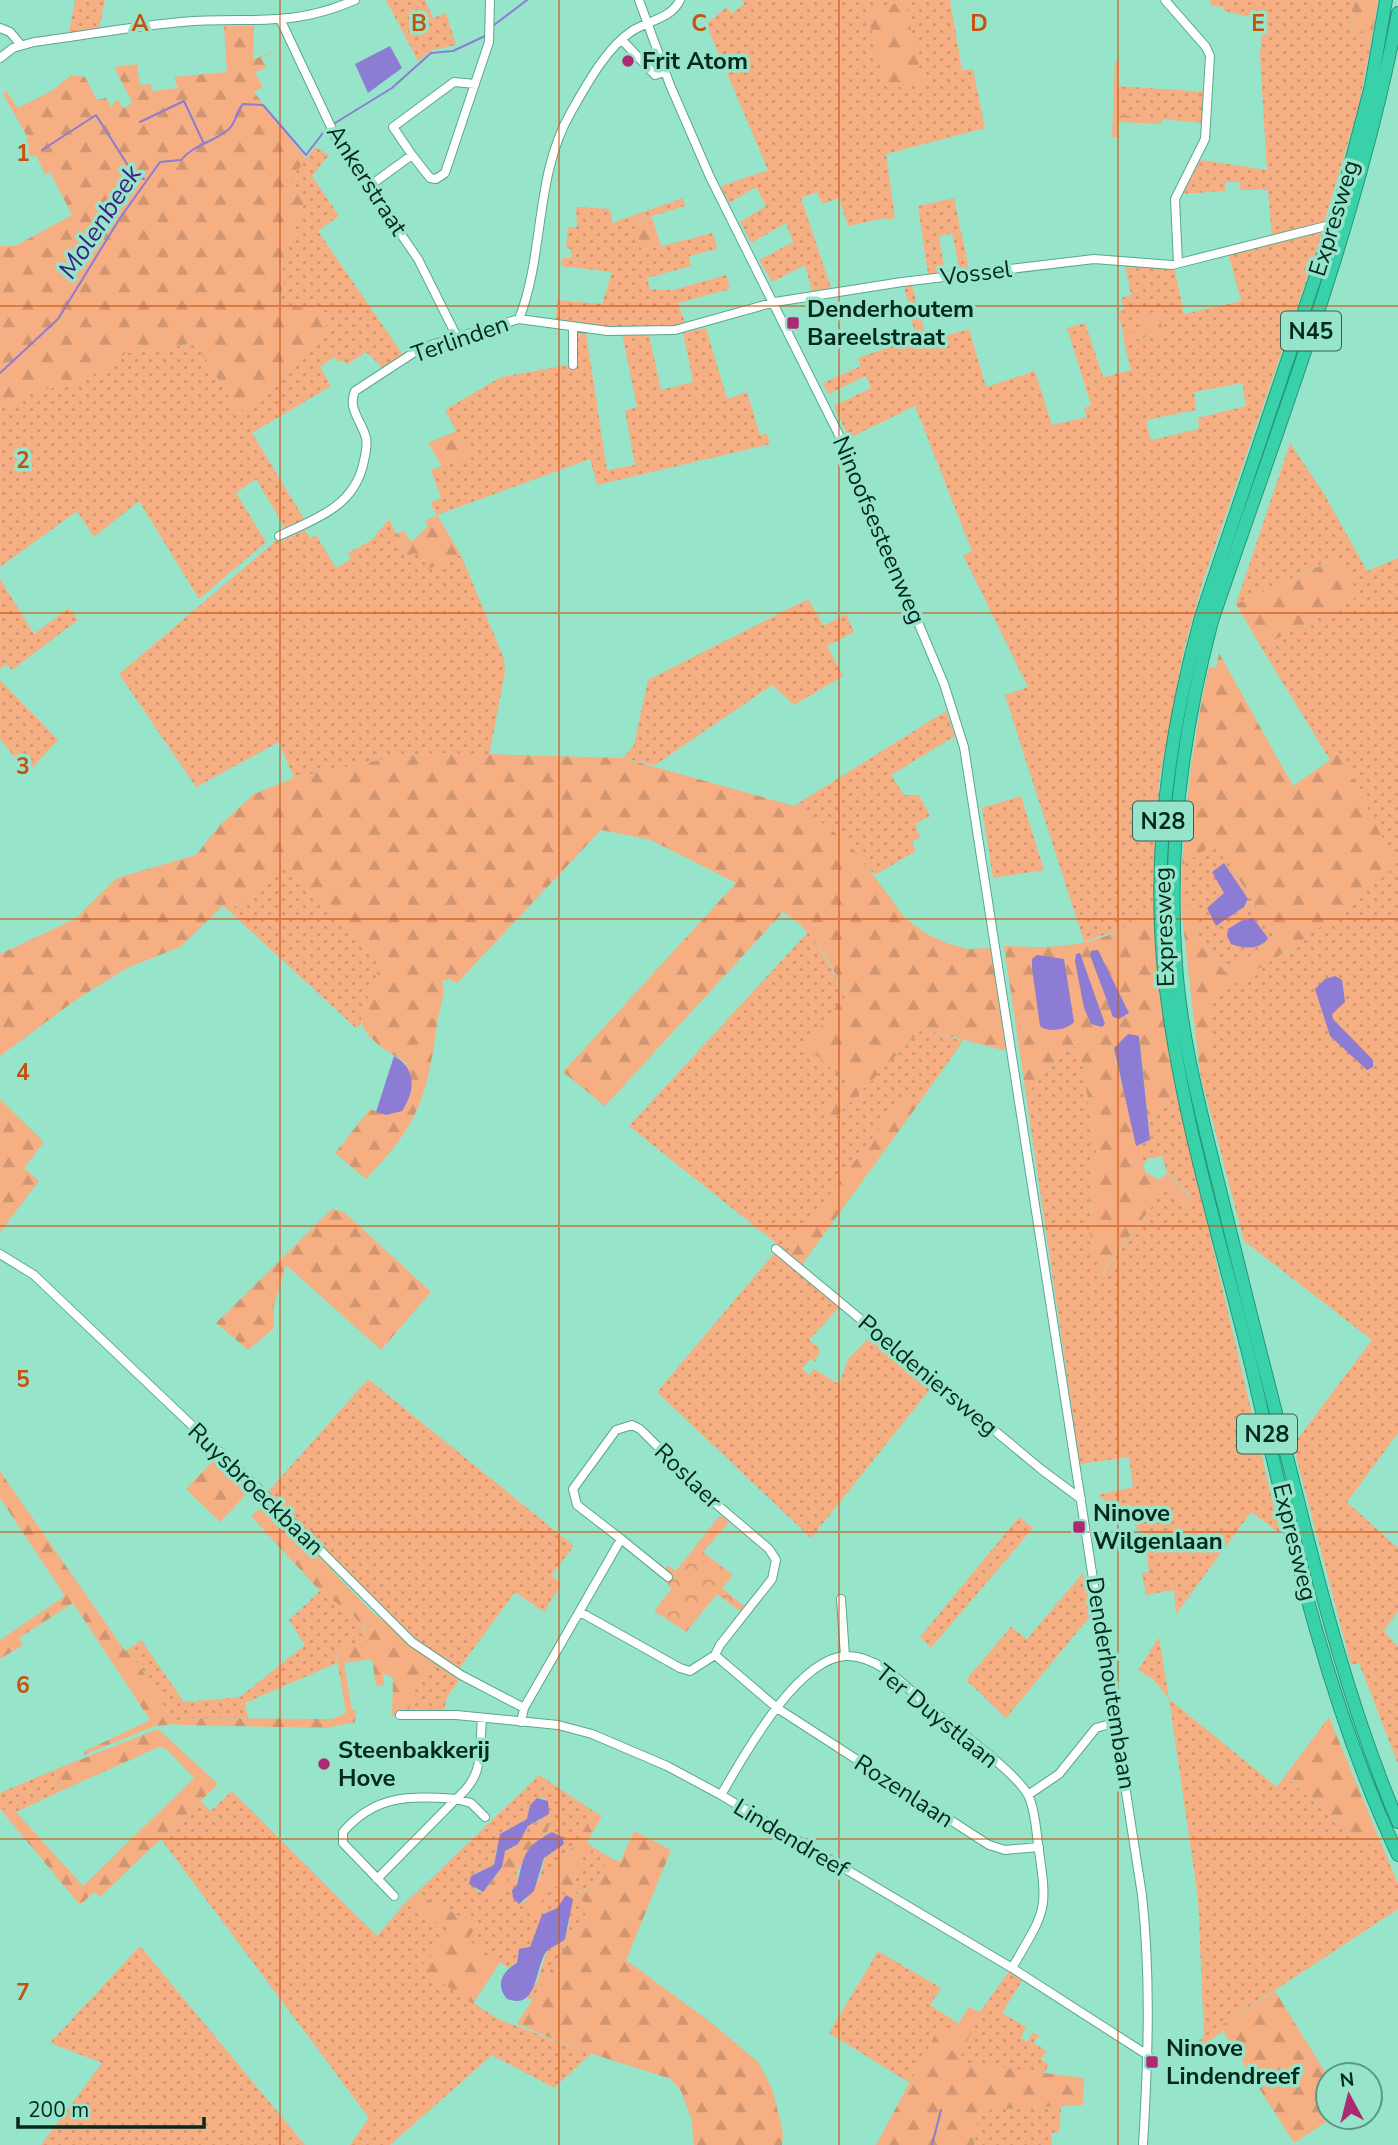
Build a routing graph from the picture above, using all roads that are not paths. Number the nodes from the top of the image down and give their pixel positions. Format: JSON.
{"nodes":[{"id":1,"x":355,"y":0,"type":"edge"},
{"id":2,"x":490,"y":0,"type":"edge"},
{"id":3,"x":639,"y":0,"type":"edge"},
{"id":4,"x":680,"y":0,"type":"edge"},
{"id":5,"x":1165,"y":0,"type":"edge"},
{"id":6,"x":1386,"y":0,"type":"edge"},
{"id":7,"x":1398,"y":13,"type":"edge"},
{"id":8,"x":281,"y":21,"type":"junction"},
{"id":9,"x":647,"y":24,"type":"junction"},
{"id":10,"x":0,"y":28,"type":"edge"},
{"id":11,"x":622,"y":40,"type":"junction"},
{"id":12,"x":21,"y":45,"type":"junction"},
{"id":13,"x":0,"y":58,"type":"edge"},
{"id":14,"x":665,"y":72,"type":"junction"},
{"id":15,"x":475,"y":84,"type":"junction"},
{"id":16,"x":412,"y":155,"type":"junction"},
{"id":17,"x":368,"y":187,"type":"junction"},
{"id":18,"x":1334,"y":224,"type":"junction"},
{"id":19,"x":1178,"y":263,"type":"junction"},
{"id":20,"x":775,"y":302,"type":"junction"},
{"id":21,"x":519,"y":319,"type":"junction"},
{"id":22,"x":573,"y":328,"type":"junction"},
{"id":23,"x":457,"y":337,"type":"junction"},
{"id":24,"x":573,"y":365,"type":"dead end"},
{"id":25,"x":279,"y":536,"type":"dead end"},
{"id":26,"x":1200,"y":642,"type":"junction"},
{"id":27,"x":1008,"y":1015,"type":"joint"},
{"id":28,"x":776,"y":1249,"type":"dead end"},
{"id":29,"x":0,"y":1254,"type":"edge"},
{"id":30,"x":1081,"y":1499,"type":"junction"},
{"id":31,"x":621,"y":1539,"type":"junction"},
{"id":32,"x":668,"y":1577,"type":"dead end"},
{"id":33,"x":841,"y":1599,"type":"dead end"},
{"id":34,"x":580,"y":1612,"type":"junction"},
{"id":35,"x":715,"y":1656,"type":"junction"},
{"id":36,"x":845,"y":1656,"type":"junction"},
{"id":37,"x":524,"y":1707,"type":"junction"},
{"id":38,"x":777,"y":1708,"type":"junction"},
{"id":39,"x":400,"y":1715,"type":"dead end"},
{"id":40,"x":482,"y":1718,"type":"junction"},
{"id":41,"x":521,"y":1722,"type":"junction"},
{"id":42,"x":1117,"y":1722,"type":"junction"},
{"id":43,"x":721,"y":1795,"type":"junction"},
{"id":44,"x":1028,"y":1795,"type":"junction"},
{"id":45,"x":456,"y":1799,"type":"junction"},
{"id":46,"x":485,"y":1817,"type":"dead end"},
{"id":47,"x":1398,"y":1822,"type":"edge"},
{"id":48,"x":1039,"y":1847,"type":"junction"},
{"id":49,"x":1398,"y":1854,"type":"edge"},
{"id":50,"x":377,"y":1879,"type":"junction"},
{"id":51,"x":394,"y":1895,"type":"dead end"},
{"id":52,"x":1012,"y":1968,"type":"junction"},
{"id":53,"x":1149,"y":2056,"type":"junction"},
{"id":54,"x":1143,"y":2145,"type":"edge"}],
"edges":[{"from":1,"to":8,"type":"street"},
{"from":2,"to":15,"type":"street"},
{"from":3,"to":9,"type":"street","name":"Ninoofsesteenweg"},
{"from":4,"to":9,"type":"street","name":"Terlinden"},
{"from":5,"to":19,"type":"street"},
{"from":6,"to":18,"type":"highway","name":"Expresweg","number":"N45"},
{"from":7,"to":26,"type":"highway","name":"Expresweg","number":"N45"},
{"from":8,"to":12,"type":"street"},
{"from":8,"to":17,"type":"street","name":"Ankerstraat"},
{"from":9,"to":11,"type":"street","name":"Terlinden"},
{"from":9,"to":14,"type":"street","name":"Ninoofsesteenweg"},
{"from":10,"to":12,"type":"street"},
{"from":11,"to":14,"type":"street"},
{"from":11,"to":21,"type":"street","name":"Terlinden"},
{"from":12,"to":13,"type":"street"},
{"from":14,"to":20,"type":"street","name":"Ninoofsesteenweg"},
{"from":15,"to":16,"type":"street"},
{"from":15,"to":16,"type":"street"},
{"from":16,"to":17,"type":"street"},
{"from":17,"to":23,"type":"street","name":"Ankerstraat"},
{"from":18,"to":19,"type":"street","name":"Vossel"},
{"from":18,"to":26,"type":"highway","name":"Expresweg","number":"N45"},
{"from":19,"to":20,"type":"street","name":"Vossel"},
{"from":20,"to":22,"type":"street","name":"Vossel"},
{"from":20,"to":27,"type":"street","name":"Ninoofsesteenweg"},
{"from":21,"to":22,"type":"street","name":"Vossel"},
{"from":21,"to":23,"type":"street","name":"Terlinden"},
{"from":22,"to":24,"type":"street"},
{"from":23,"to":25,"type":"street","name":"Terlinden"},
{"from":26,"to":47,"type":"highway","name":"Expresweg","number":"N28"},
{"from":26,"to":49,"type":"highway","name":"Expresweg","number":"N28"},
{"from":27,"to":30,"type":"street","name":"Denderhoutembaan"},
{"from":28,"to":30,"type":"street","name":"Poeldeniersweg"},
{"from":29,"to":37,"type":"street","name":"Ruysbroeckbaan"},
{"from":30,"to":42,"type":"street","name":"Denderhoutembaan"},
{"from":31,"to":32,"type":"street","name":"Roslaer"},
{"from":31,"to":34,"type":"street"},
{"from":31,"to":35,"type":"street","name":"Roslaer"},
{"from":33,"to":36,"type":"street"},
{"from":34,"to":35,"type":"street"},
{"from":34,"to":37,"type":"street"},
{"from":35,"to":38,"type":"street"},
{"from":36,"to":38,"type":"street","name":"Ter Duystlaan"},
{"from":36,"to":44,"type":"street","name":"Ter Duystlaan"},
{"from":37,"to":41,"type":"street"},
{"from":38,"to":43,"type":"street","name":"Ter Duystlaan"},
{"from":38,"to":48,"type":"street","name":"Rozenlaan"},
{"from":39,"to":40,"type":"street","name":"Lindendreef"},
{"from":40,"to":41,"type":"street","name":"Lindendreef"},
{"from":40,"to":45,"type":"street"},
{"from":41,"to":43,"type":"street","name":"Lindendreef"},
{"from":42,"to":44,"type":"street"},
{"from":42,"to":53,"type":"street","name":"Denderhoutembaan"},
{"from":43,"to":52,"type":"street","name":"Lindendreef"},
{"from":44,"to":48,"type":"street"},
{"from":45,"to":46,"type":"street"},
{"from":45,"to":50,"type":"street"},
{"from":45,"to":50,"type":"street"},
{"from":48,"to":52,"type":"street"},
{"from":50,"to":51,"type":"street"},
{"from":52,"to":53,"type":"street","name":"Lindendreef"},
{"from":53,"to":54,"type":"street","name":"Denderhoutembaan"}]}
